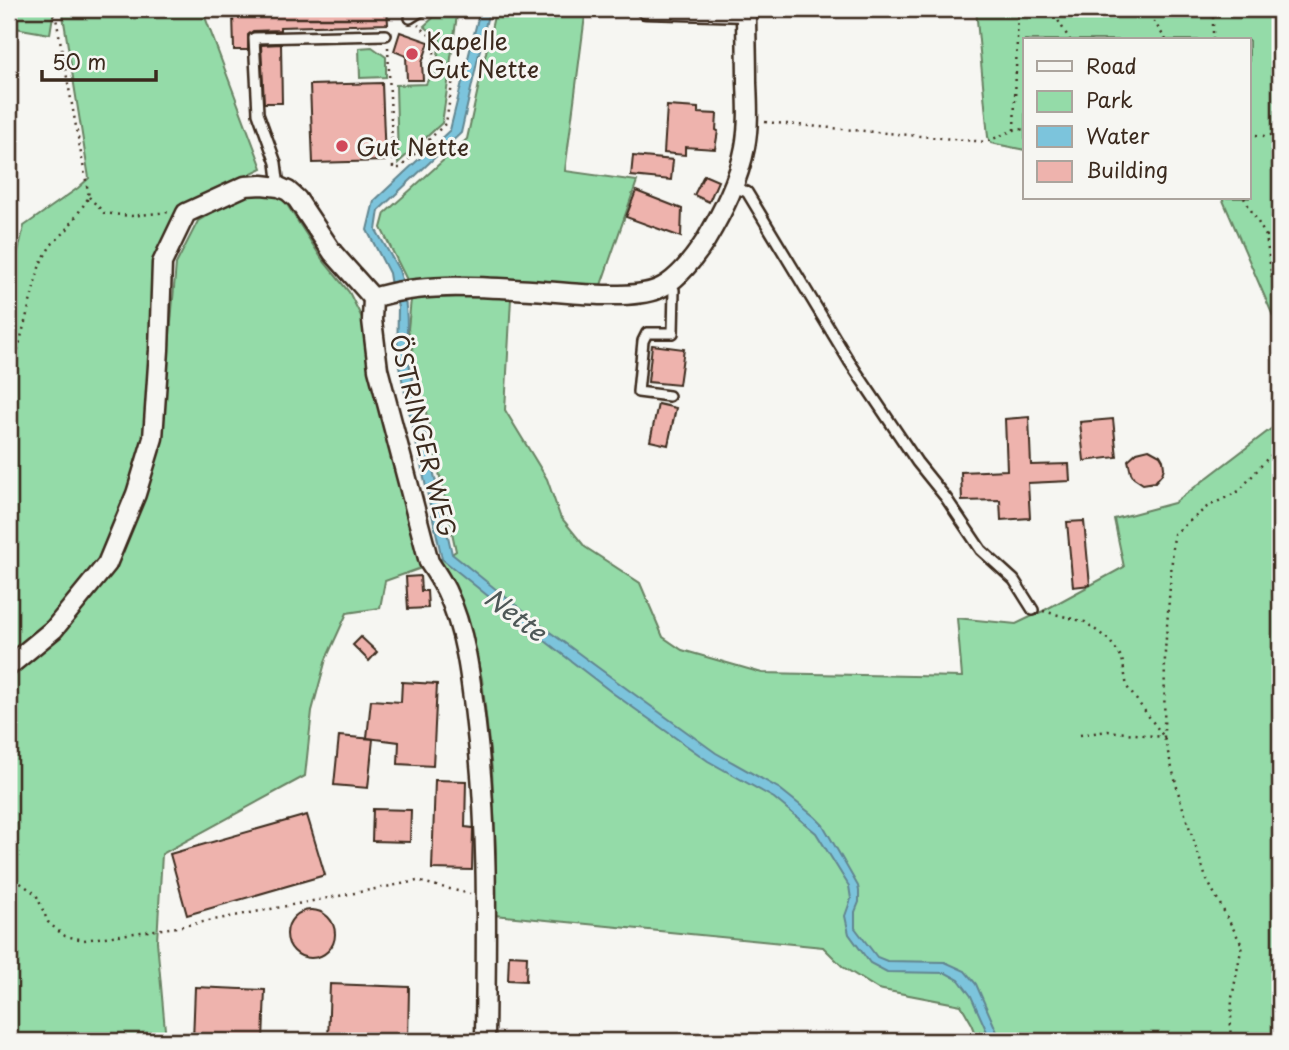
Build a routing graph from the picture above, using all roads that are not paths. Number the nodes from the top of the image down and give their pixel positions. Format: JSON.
{"nodes":[{"id":1,"x":424,"y":9,"type":"edge"},
{"id":2,"x":646,"y":9,"type":"edge"},
{"id":3,"x":746,"y":10,"type":"edge"},
{"id":4,"x":410,"y":18,"type":"road end"},
{"id":5,"x":386,"y":34,"type":"road end"},
{"id":6,"x":279,"y":187,"type":"junction"},
{"id":7,"x":733,"y":187,"type":"junction"},
{"id":8,"x":668,"y":282,"type":"junction"},
{"id":9,"x":379,"y":296,"type":"junction"},
{"id":10,"x":669,"y":396,"type":"dead end"},
{"id":11,"x":1033,"y":610,"type":"road end"},
{"id":12,"x":9,"y":666,"type":"edge"},
{"id":13,"x":485,"y":1041,"type":"edge"}],
"edges":[{"from":1,"to":4,"type":"lane"},
{"from":2,"to":3,"type":"street"},
{"from":3,"to":7,"type":"street"},
{"from":5,"to":6,"type":"lane"},
{"from":6,"to":9,"type":"street"},
{"from":6,"to":12,"type":"street"},
{"from":7,"to":8,"type":"street"},
{"from":7,"to":11,"type":"lane"},
{"from":8,"to":9,"type":"street"},
{"from":8,"to":10,"type":"lane"},
{"from":9,"to":13,"type":"street","name":"ÖSTRINGER WEG"}]}
